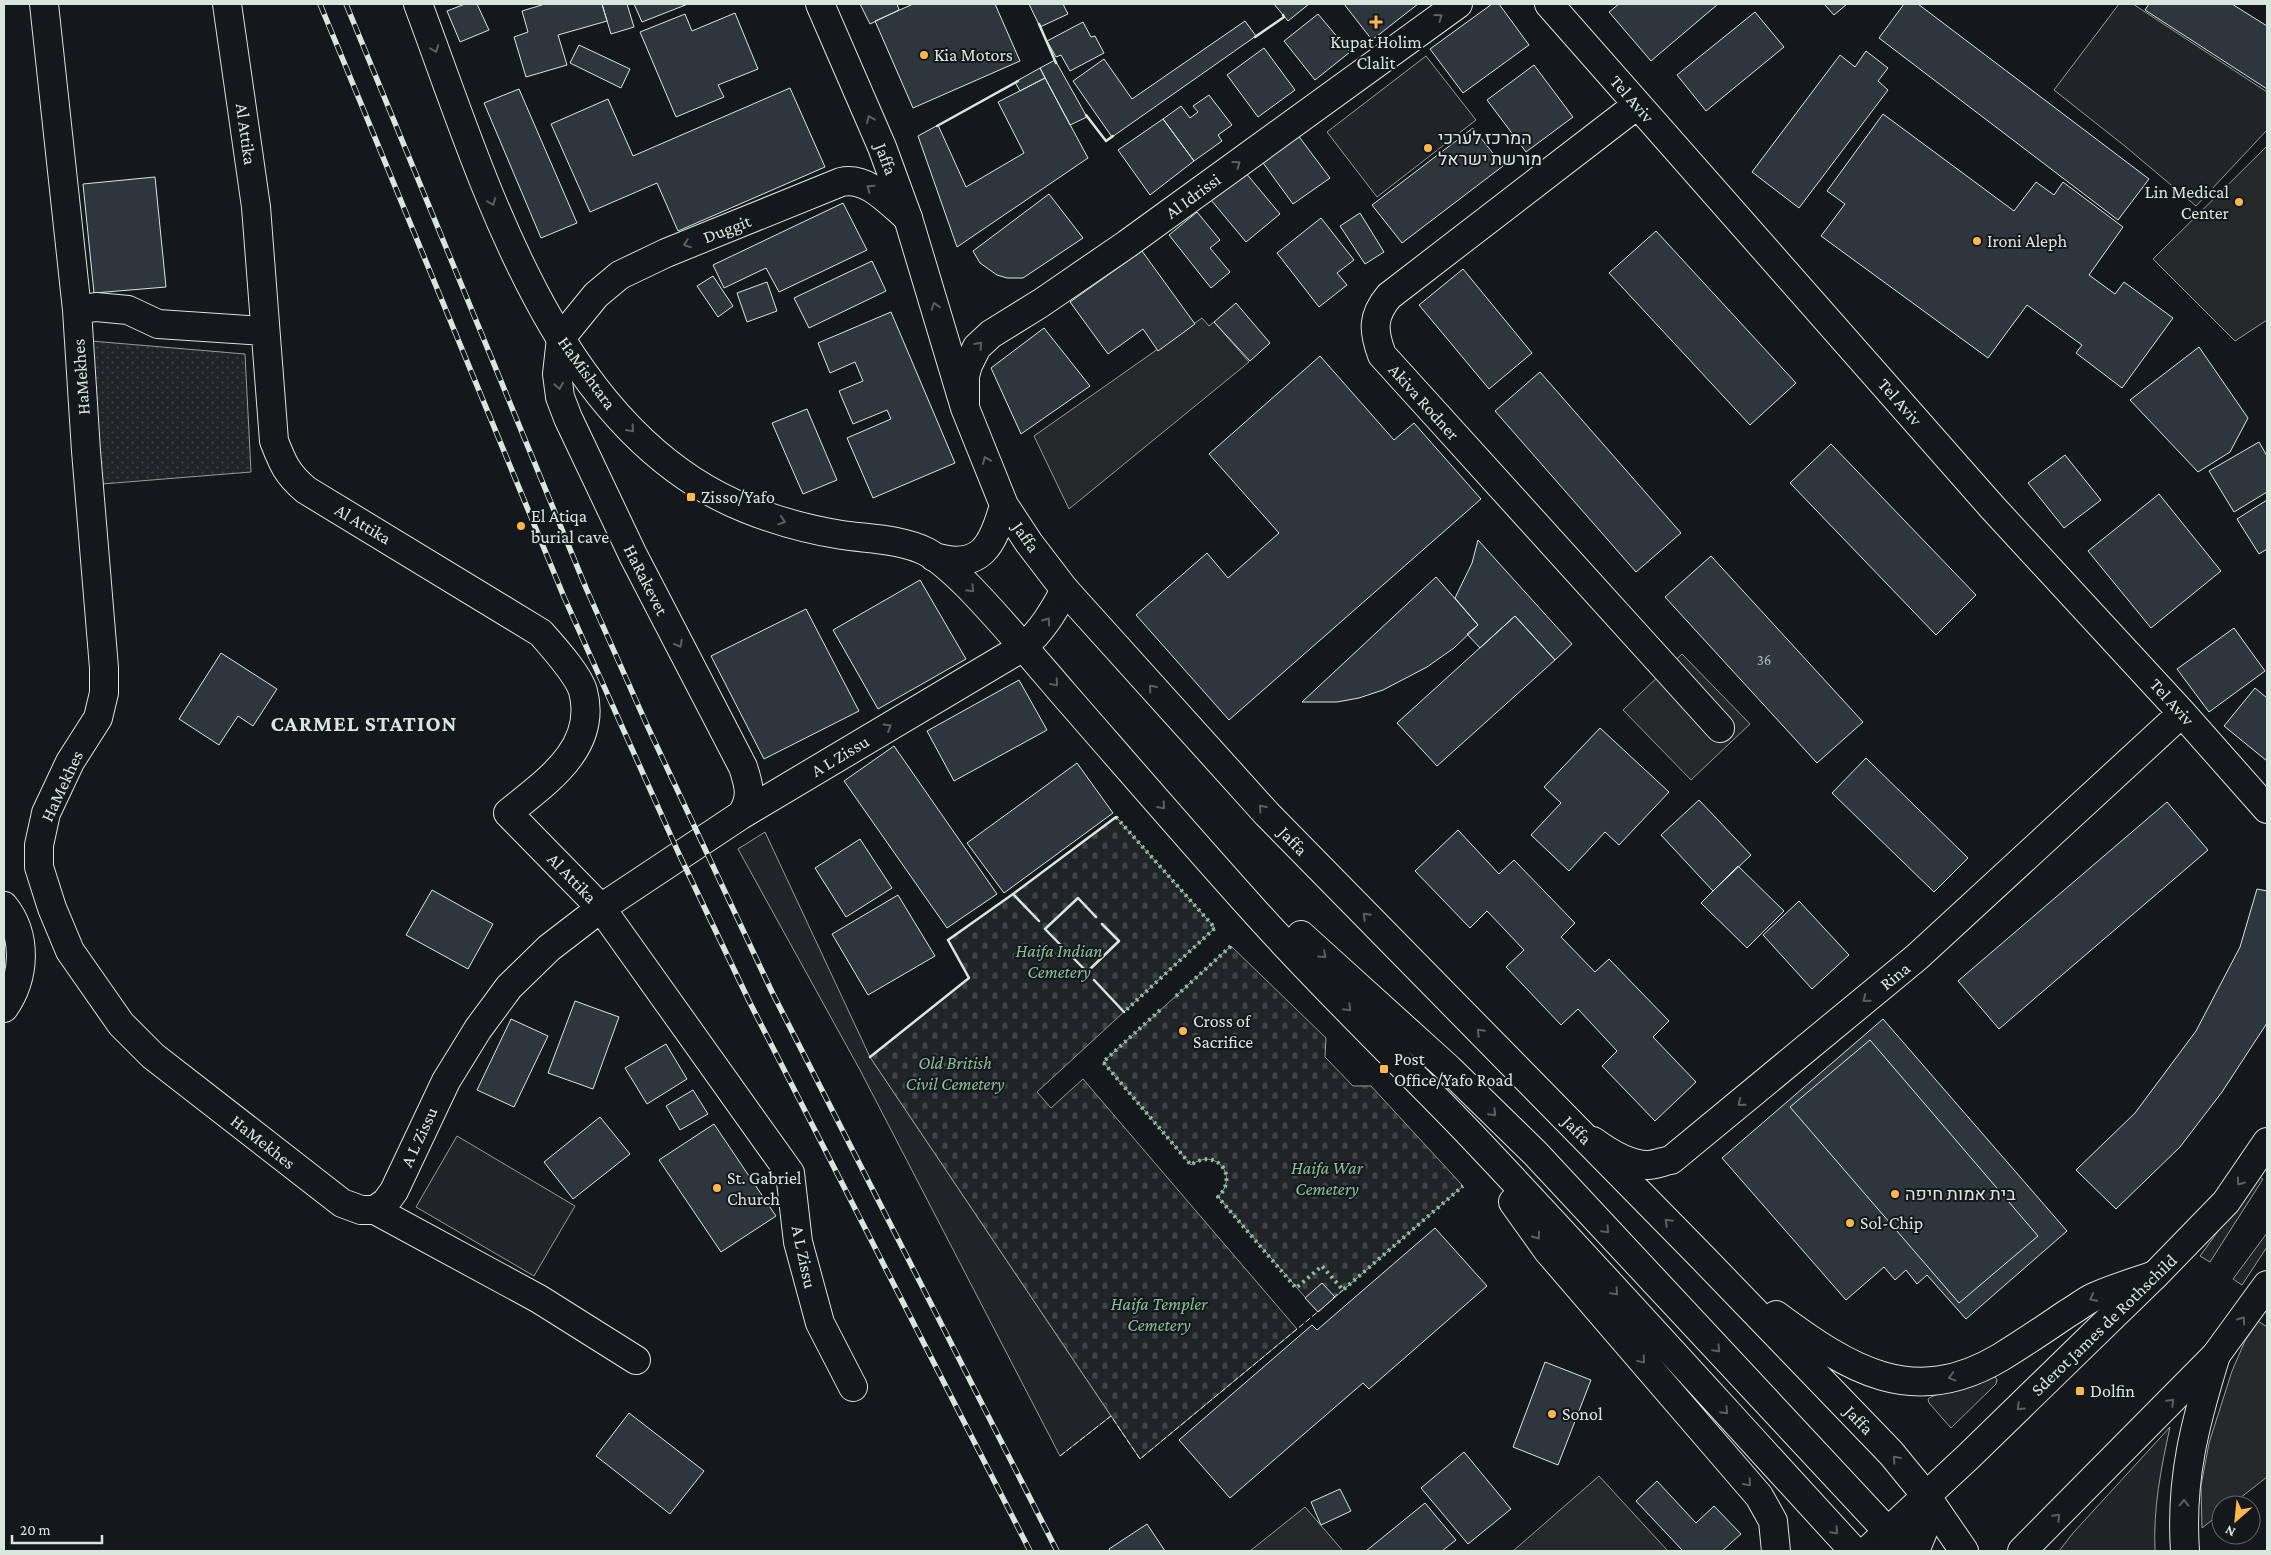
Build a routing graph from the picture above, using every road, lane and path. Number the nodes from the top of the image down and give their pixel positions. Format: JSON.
{"nodes":[{"id":1,"x":44,"y":4,"type":"edge"},
{"id":2,"x":227,"y":4,"type":"edge"},
{"id":3,"x":418,"y":4,"type":"edge"},
{"id":4,"x":820,"y":4,"type":"edge"},
{"id":5,"x":1458,"y":4,"type":"edge"},
{"id":6,"x":1549,"y":4,"type":"edge"},
{"id":7,"x":1637,"y":105,"type":"junction"},
{"id":8,"x":908,"y":218,"type":"junction"},
{"id":9,"x":77,"y":310,"type":"junction"},
{"id":10,"x":265,"y":331,"type":"junction"},
{"id":11,"x":561,"y":338,"type":"junction"},
{"id":12,"x":965,"y":408,"type":"junction"},
{"id":13,"x":1004,"y":505,"type":"junction"},
{"id":14,"x":934,"y":557,"type":"junction"},
{"id":15,"x":1065,"y":590,"type":"junction"},
{"id":16,"x":1023,"y":647,"type":"junction"},
{"id":17,"x":2182,"y":713,"type":"junction"},
{"id":18,"x":1720,"y":728,"type":"dead end"},
{"id":19,"x":743,"y":767,"type":"junction"},
{"id":20,"x":790,"y":786,"type":"junction"},
{"id":21,"x":2263,"y":803,"type":"edge"},
{"id":22,"x":741,"y":815,"type":"junction"},
{"id":23,"x":6,"y":908,"type":"edge"},
{"id":24,"x":601,"y":908,"type":"junction"},
{"id":25,"x":1253,"y":910,"type":"junction"},
{"id":26,"x":4,"y":1008,"type":"edge"},
{"id":27,"x":1579,"y":1132,"type":"junction"},
{"id":28,"x":1472,"y":1137,"type":"junction"},
{"id":29,"x":2267,"y":1142,"type":"edge"},
{"id":30,"x":375,"y":1210,"type":"junction"},
{"id":31,"x":1702,"y":1257,"type":"junction"},
{"id":32,"x":2155,"y":1276,"type":"junction"},
{"id":33,"x":2267,"y":1285,"type":"edge"},
{"id":34,"x":2216,"y":1355,"type":"junction"},
{"id":35,"x":636,"y":1360,"type":"dead end"},
{"id":36,"x":853,"y":1387,"type":"dead end"},
{"id":37,"x":1927,"y":1496,"type":"junction"},
{"id":38,"x":1887,"y":1532,"type":"junction"},
{"id":39,"x":1776,"y":1551,"type":"edge"},
{"id":40,"x":1854,"y":1551,"type":"edge"},
{"id":41,"x":1867,"y":1551,"type":"edge"},
{"id":42,"x":1906,"y":1551,"type":"edge"},
{"id":43,"x":1915,"y":1551,"type":"edge"},
{"id":44,"x":1964,"y":1551,"type":"edge"},
{"id":45,"x":2022,"y":1551,"type":"edge"},
{"id":46,"x":2185,"y":1551,"type":"edge"}],
"edges":[{"from":1,"to":9,"type":"main road","name":"HaMekhes"},
{"from":2,"to":10,"type":"main road","name":"Al Attika"},
{"from":3,"to":11,"type":"main road","name":"HaMishtara","one_way":true},
{"from":8,"to":4,"type":"main road","name":"Jaffa","one_way":true},
{"from":12,"to":5,"type":"main road","name":"Al Idrissi","one_way":true},
{"from":6,"to":7,"type":"main road","name":"Tel Aviv"},
{"from":7,"to":17,"type":"main road","name":"Tel Aviv"},
{"from":7,"to":18,"type":"main road","name":"Akiva Rodner"},
{"from":8,"to":11,"type":"main road","name":"Duggit","one_way":true},
{"from":12,"to":8,"type":"main road","name":"Jaffa","one_way":true},
{"from":9,"to":10,"type":"main road"},
{"from":9,"to":30,"type":"main road","name":"HaMekhes"},
{"from":10,"to":24,"type":"main road","name":"Al Attika"},
{"from":11,"to":14,"type":"main road","name":"HaMishtara","one_way":true},
{"from":11,"to":19,"type":"main road","name":"HaRakevet","one_way":true},
{"from":13,"to":12,"type":"main road","name":"Jaffa","one_way":true},
{"from":13,"to":14,"type":"main road"},
{"from":13,"to":15,"type":"main road","name":"Jaffa"},
{"from":14,"to":16,"type":"main road","one_way":true},
{"from":16,"to":15,"type":"main road","name":"A L Zissu","one_way":true},
{"from":27,"to":15,"type":"main road","name":"Jaffa","one_way":true},
{"from":20,"to":16,"type":"main road","name":"A L Zissu","one_way":true},
{"from":16,"to":25,"type":"main road","one_way":true},
{"from":17,"to":21,"type":"main road","name":"Tel Aviv"},
{"from":17,"to":27,"type":"main road","name":"Rina","one_way":true},
{"from":19,"to":20,"type":"main road"},
{"from":19,"to":22,"type":"main road","name":"HaRakevet"},
{"from":20,"to":22,"type":"main road","name":"A L Zissu"},
{"from":22,"to":24,"type":"main road","name":"A L Zissu"},
{"from":23,"to":26,"type":"main road"},
{"from":24,"to":30,"type":"main road","name":"A L Zissu"},
{"from":24,"to":36,"type":"main road","name":"A L Zissu"},
{"from":25,"to":28,"type":"main road","one_way":true},
{"from":25,"to":38,"type":"main road","one_way":true},
{"from":31,"to":27,"type":"main road","name":"Jaffa","one_way":true},
{"from":28,"to":39,"type":"main road","one_way":true},
{"from":28,"to":40,"type":"main road","one_way":true},
{"from":29,"to":32,"type":"main road","name":"Sderot James de Rothschild","one_way":true},
{"from":30,"to":35,"type":"main road","name":"HaMekhes"},
{"from":32,"to":31,"type":"main road","one_way":true},
{"from":37,"to":31,"type":"main road","name":"Jaffa","one_way":true},
{"from":32,"to":37,"type":"main road","name":"Sderot James de Rothschild","one_way":true},
{"from":34,"to":33,"type":"main road","one_way":true},
{"from":45,"to":34,"type":"main road","one_way":true},
{"from":46,"to":34,"type":"main road","one_way":true},
{"from":37,"to":38,"type":"main road","name":"Sderot James de Rothschild"},
{"from":37,"to":43,"type":"main road"},
{"from":37,"to":44,"type":"main road","name":"Jaffa"},
{"from":38,"to":41,"type":"main road","name":"Sderot James de Rothschild"},
{"from":38,"to":42,"type":"main road"}]}
